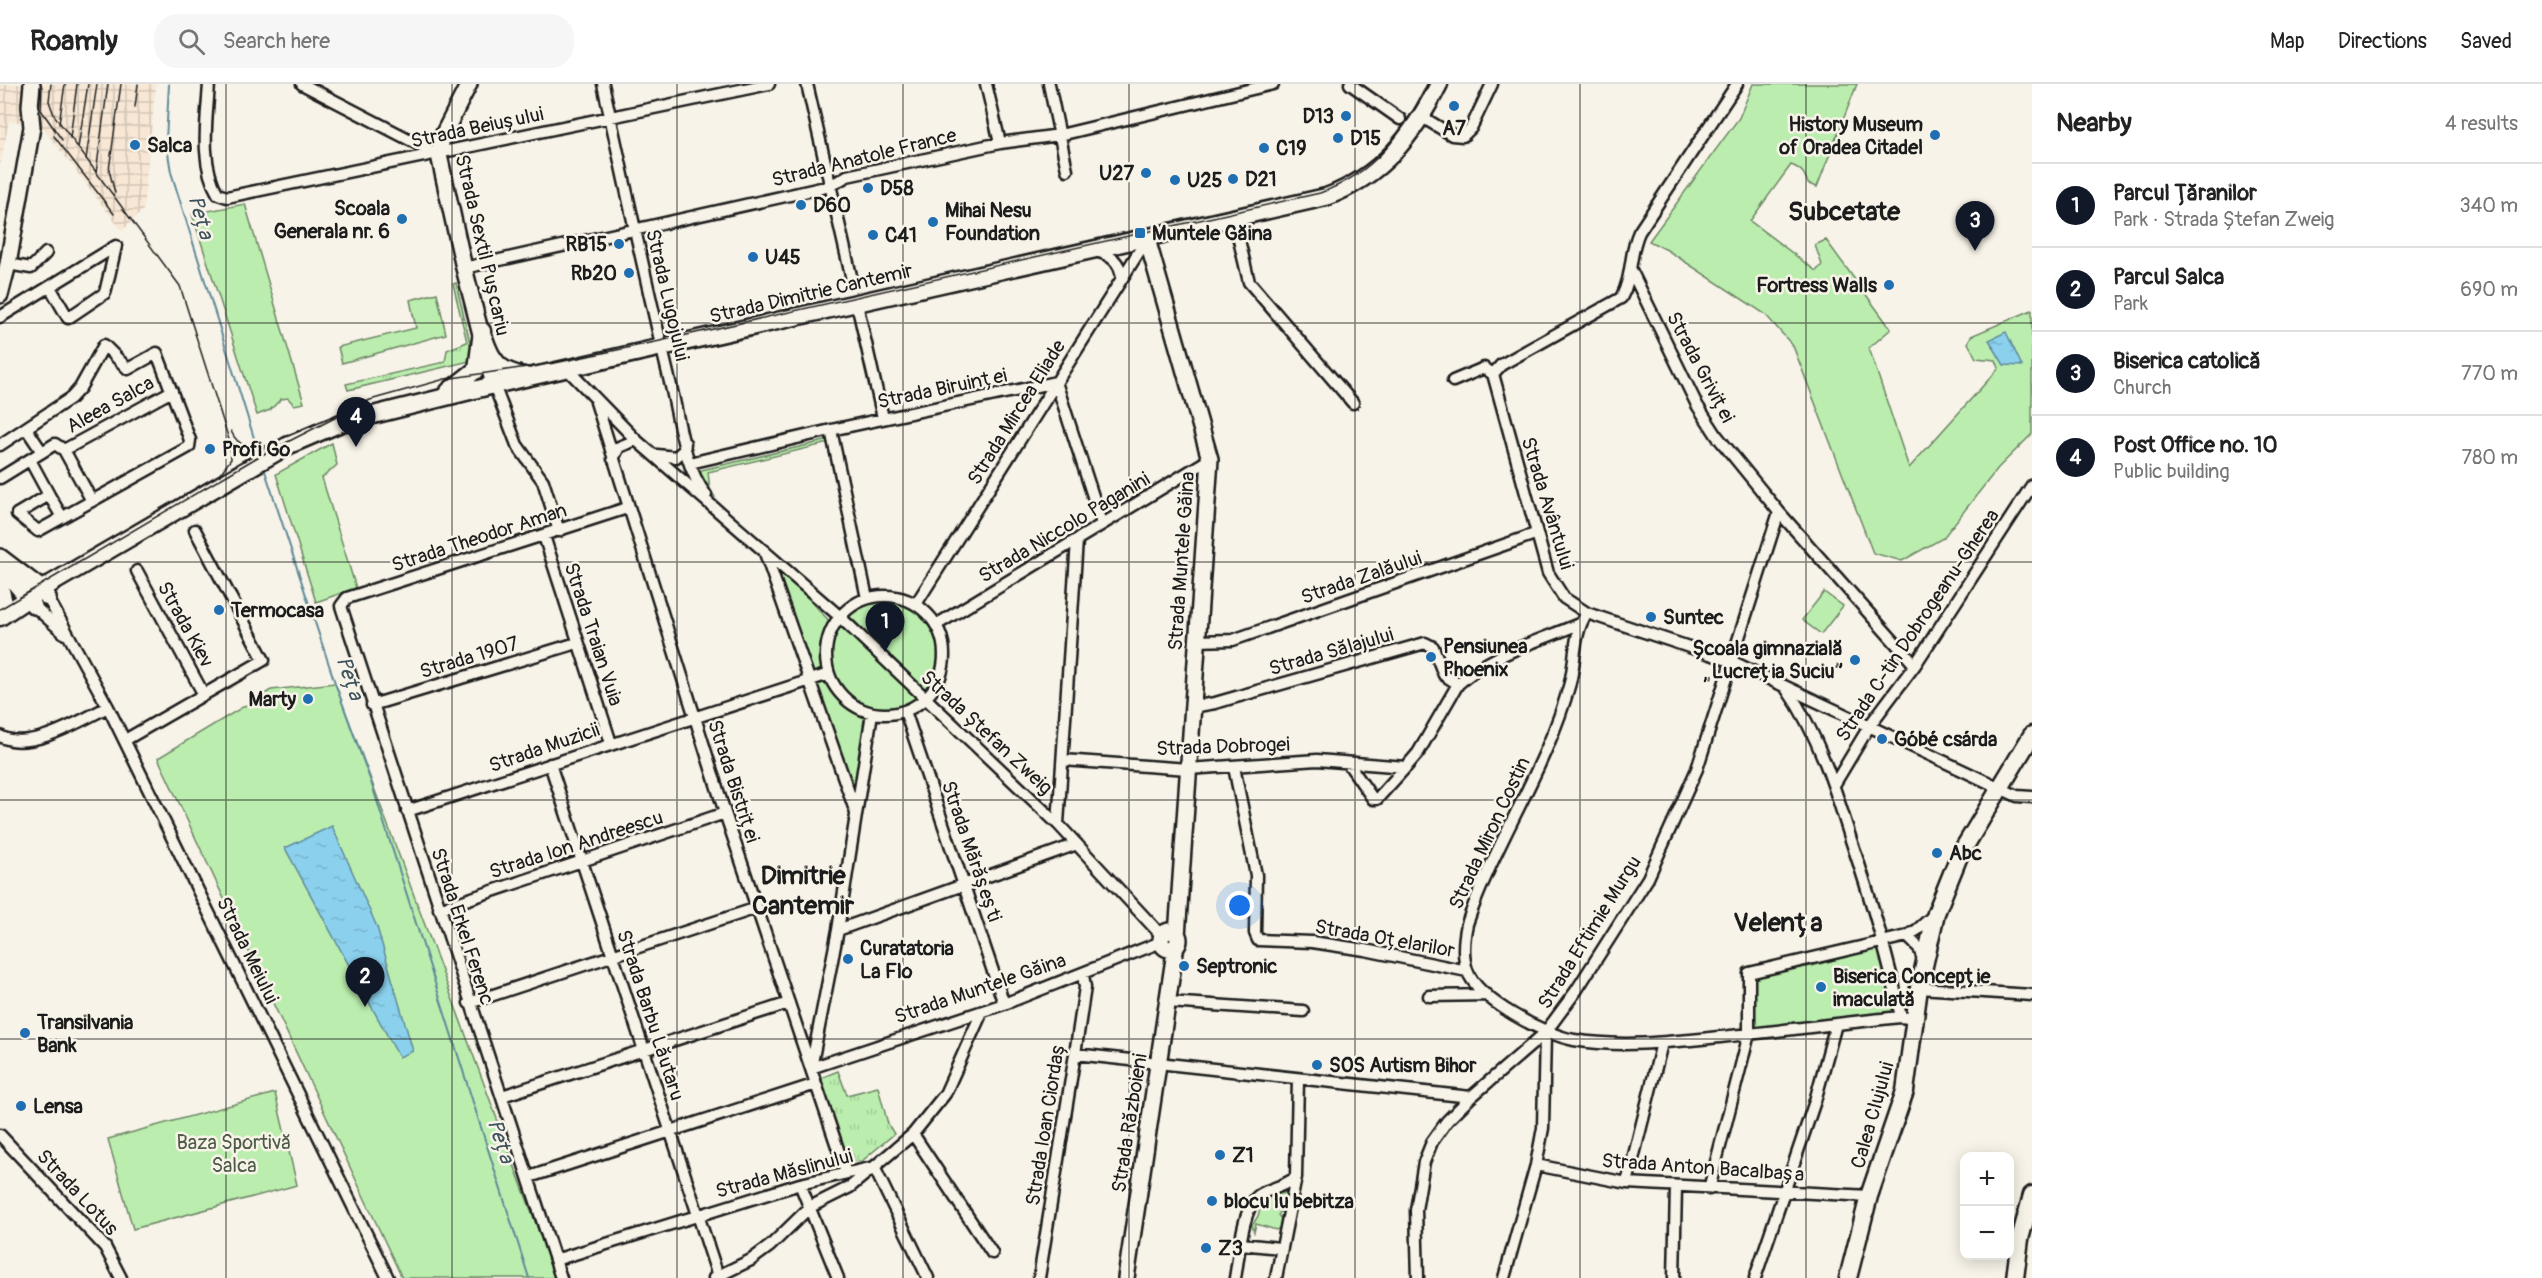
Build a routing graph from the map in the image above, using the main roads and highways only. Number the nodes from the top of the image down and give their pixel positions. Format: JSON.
{"nodes":[{"id":1,"x":1439,"y":84,"type":"edge"},
{"id":2,"x":529,"y":377,"type":"junction"},
{"id":3,"x":436,"y":399,"type":"junction"},
{"id":4,"x":0,"y":618,"type":"edge"},
{"id":5,"x":2032,"y":735,"type":"edge"},
{"id":6,"x":2032,"y":1195,"type":"edge"},
{"id":7,"x":1848,"y":1278,"type":"edge"},
{"id":8,"x":2015,"y":1278,"type":"edge"}],
"edges":[{"from":1,"to":2,"type":"main road","name":"Strada Dimitrie Cantemir"},
{"from":2,"to":3,"type":"main road","name":"Strada Dimitrie Cantemir"},
{"from":2,"to":3,"type":"main road"},
{"from":3,"to":4,"type":"main road","name":"Strada Dimitrie Cantemir"},
{"from":5,"to":7,"type":"main road","name":"Calea Clujului"},
{"from":6,"to":8,"type":"main road"}]}
